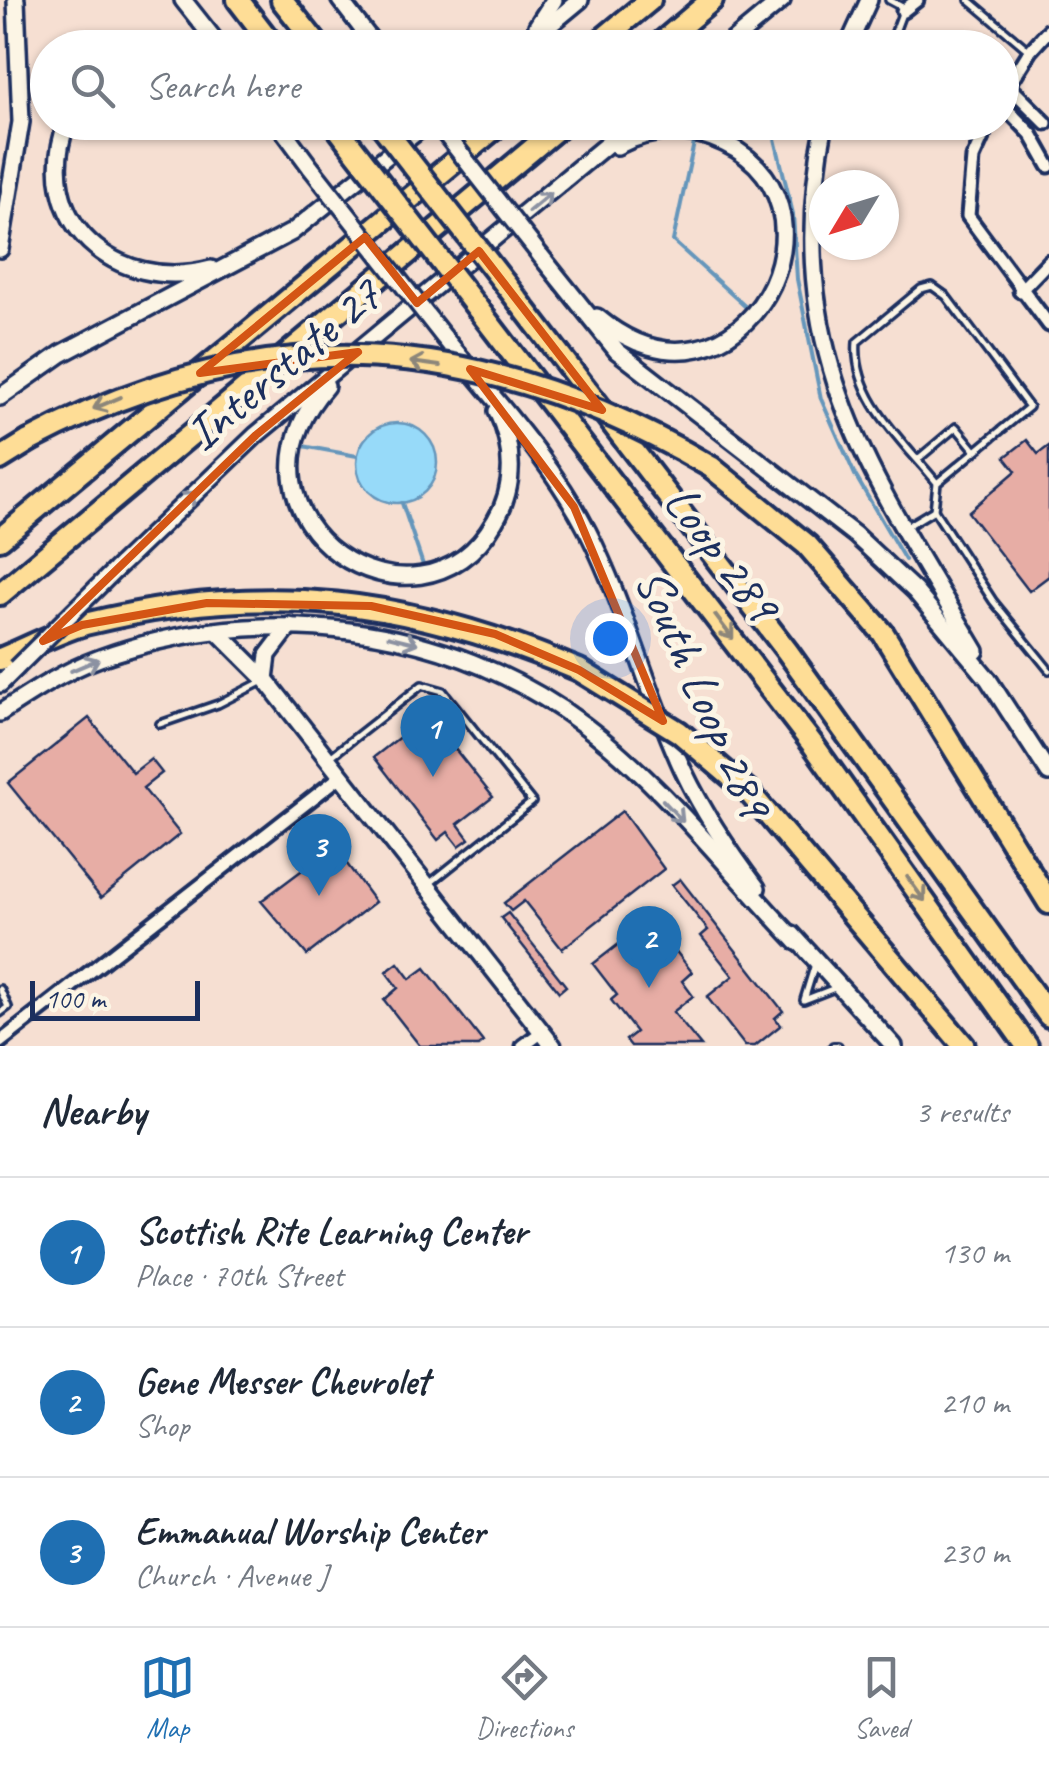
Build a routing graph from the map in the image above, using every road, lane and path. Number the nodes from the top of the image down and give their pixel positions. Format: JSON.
{"nodes":[{"id":1,"x":16,"y":0,"type":"edge"},
{"id":2,"x":183,"y":0,"type":"edge"},
{"id":3,"x":238,"y":0,"type":"edge"},
{"id":4,"x":282,"y":0,"type":"edge"},
{"id":5,"x":340,"y":0,"type":"edge"},
{"id":6,"x":350,"y":0,"type":"edge"},
{"id":7,"x":554,"y":0,"type":"edge"},
{"id":8,"x":580,"y":0,"type":"edge"},
{"id":9,"x":650,"y":0,"type":"edge"},
{"id":10,"x":712,"y":0,"type":"edge"},
{"id":11,"x":782,"y":0,"type":"edge"},
{"id":12,"x":869,"y":0,"type":"edge"},
{"id":13,"x":889,"y":0,"type":"edge"},
{"id":14,"x":917,"y":0,"type":"edge"},
{"id":15,"x":969,"y":0,"type":"edge"},
{"id":16,"x":902,"y":10,"type":"junction"},
{"id":17,"x":207,"y":30,"type":"edge"},
{"id":18,"x":261,"y":30,"type":"edge"},
{"id":19,"x":306,"y":30,"type":"edge"},
{"id":20,"x":364,"y":30,"type":"edge"},
{"id":21,"x":367,"y":30,"type":"edge"},
{"id":22,"x":534,"y":30,"type":"edge"},
{"id":23,"x":542,"y":30,"type":"edge"},
{"id":24,"x":614,"y":30,"type":"edge"},
{"id":25,"x":676,"y":30,"type":"edge"},
{"id":26,"x":746,"y":30,"type":"edge"},
{"id":27,"x":855,"y":30,"type":"edge"},
{"id":28,"x":895,"y":30,"type":"edge"},
{"id":29,"x":1005,"y":30,"type":"edge"},
{"id":30,"x":1049,"y":30,"type":"edge"},
{"id":31,"x":1019,"y":42,"type":"edge"},
{"id":32,"x":1030,"y":51,"type":"junction"},
{"id":33,"x":1019,"y":68,"type":"edge"},
{"id":34,"x":1019,"y":102,"type":"edge"},
{"id":35,"x":1019,"y":122,"type":"edge"},
{"id":36,"x":1048,"y":122,"type":"edge"},
{"id":37,"x":1031,"y":134,"type":"junction"},
{"id":38,"x":61,"y":140,"type":"edge"},
{"id":39,"x":290,"y":140,"type":"edge"},
{"id":40,"x":346,"y":140,"type":"edge"},
{"id":41,"x":392,"y":140,"type":"edge"},
{"id":42,"x":409,"y":140,"type":"edge"},
{"id":43,"x":447,"y":140,"type":"edge"},
{"id":44,"x":480,"y":140,"type":"edge"},
{"id":45,"x":543,"y":140,"type":"edge"},
{"id":46,"x":613,"y":140,"type":"edge"},
{"id":47,"x":634,"y":140,"type":"edge"},
{"id":48,"x":718,"y":140,"type":"edge"},
{"id":49,"x":823,"y":140,"type":"edge"},
{"id":50,"x":981,"y":140,"type":"edge"},
{"id":51,"x":591,"y":159,"type":"junction"},
{"id":52,"x":1049,"y":166,"type":"edge"},
{"id":53,"x":292,"y":232,"type":"junction"},
{"id":54,"x":0,"y":249,"type":"edge"},
{"id":55,"x":1049,"y":261,"type":"edge"},
{"id":56,"x":1020,"y":291,"type":"junction"},
{"id":57,"x":566,"y":292,"type":"junction"},
{"id":58,"x":1049,"y":326,"type":"edge"},
{"id":59,"x":369,"y":342,"type":"junction"},
{"id":60,"x":486,"y":390,"type":"junction"},
{"id":61,"x":0,"y":397,"type":"edge"},
{"id":62,"x":975,"y":450,"type":"junction"},
{"id":63,"x":0,"y":459,"type":"edge"},
{"id":64,"x":918,"y":459,"type":"junction"},
{"id":65,"x":936,"y":483,"type":"junction"},
{"id":66,"x":934,"y":510,"type":"junction"},
{"id":67,"x":903,"y":529,"type":"junction"},
{"id":68,"x":0,"y":539,"type":"edge"},
{"id":69,"x":0,"y":594,"type":"edge"},
{"id":70,"x":290,"y":626,"type":"junction"},
{"id":71,"x":217,"y":631,"type":"junction"},
{"id":72,"x":8,"y":664,"type":"edge"},
{"id":73,"x":1049,"y":670,"type":"edge"},
{"id":74,"x":265,"y":679,"type":"junction"},
{"id":75,"x":0,"y":684,"type":"edge"},
{"id":76,"x":0,"y":712,"type":"edge"},
{"id":77,"x":160,"y":724,"type":"dead end"},
{"id":78,"x":1024,"y":731,"type":"junction"},
{"id":79,"x":328,"y":760,"type":"junction"},
{"id":80,"x":1049,"y":773,"type":"edge"},
{"id":81,"x":340,"y":776,"type":"junction"},
{"id":82,"x":427,"y":886,"type":"junction"},
{"id":83,"x":1049,"y":903,"type":"edge"},
{"id":84,"x":797,"y":942,"type":"junction"},
{"id":85,"x":816,"y":962,"type":"junction"},
{"id":86,"x":839,"y":987,"type":"junction"},
{"id":87,"x":0,"y":989,"type":"edge"},
{"id":88,"x":0,"y":1013,"type":"edge"},
{"id":89,"x":1049,"y":1016,"type":"edge"},
{"id":90,"x":542,"y":1032,"type":"junction"},
{"id":91,"x":0,"y":1042,"type":"edge"},
{"id":92,"x":524,"y":1046,"type":"edge"},
{"id":93,"x":553,"y":1046,"type":"edge"},
{"id":94,"x":894,"y":1046,"type":"edge"},
{"id":95,"x":964,"y":1046,"type":"edge"},
{"id":96,"x":1026,"y":1046,"type":"edge"}],
"edges":[{"from":1,"to":54,"type":"main road"},
{"from":2,"to":17,"type":"main road"},
{"from":3,"to":18,"type":"highway"},
{"from":4,"to":19,"type":"highway"},
{"from":5,"to":20,"type":"main road"},
{"from":6,"to":21,"type":"main road"},
{"from":7,"to":22,"type":"main road"},
{"from":8,"to":23,"type":"main road"},
{"from":9,"to":24,"type":"highway"},
{"from":10,"to":25,"type":"highway"},
{"from":11,"to":26,"type":"main road"},
{"from":12,"to":27,"type":"main road"},
{"from":13,"to":16,"type":"lane"},
{"from":14,"to":16,"type":"street"},
{"from":15,"to":29,"type":"lane"},
{"from":16,"to":28,"type":"lane"},
{"from":30,"to":32,"type":"street"},
{"from":31,"to":32,"type":"lane"},
{"from":32,"to":33,"type":"street"},
{"from":34,"to":36,"type":"street"},
{"from":35,"to":37,"type":"street"},
{"from":36,"to":37,"type":"street"},
{"from":37,"to":52,"type":"street"},
{"from":38,"to":53,"type":"main road"},
{"from":39,"to":60,"type":"main road","name":"South Loop 289","bridge":true},
{"from":40,"to":96,"type":"highway","name":"Loop 289","one_way":true,"bridge":true},
{"from":41,"to":89,"type":"highway","name":"Loop 289","bridge":true},
{"from":42,"to":53,"type":"main road","name":"Interstate 27"},
{"from":43,"to":57,"type":"main road","bridge":true},
{"from":44,"to":68,"type":"highway"},
{"from":45,"to":69,"type":"highway"},
{"from":46,"to":51,"type":"main road","name":"Interstate 27"},
{"from":47,"to":51,"type":"main road"},
{"from":48,"to":57,"type":"main road"},
{"from":49,"to":67,"type":"main road"},
{"from":50,"to":56,"type":"street"},
{"from":59,"to":51,"type":"main road","name":"Interstate 27","one_way":true},
{"from":53,"to":61,"type":"main road","name":"Interstate 27"},
{"from":55,"to":56,"type":"street"},
{"from":56,"to":58,"type":"street"},
{"from":57,"to":78,"type":"main road"},
{"from":59,"to":60,"type":"main road"},
{"from":72,"to":59,"type":"main road","name":"Interstate 27","one_way":true,"bridge":true},
{"from":60,"to":84,"type":"main road","name":"South Loop 289"},
{"from":62,"to":64,"type":"lane"},
{"from":62,"to":64,"type":"lane"},
{"from":62,"to":65,"type":"lane"},
{"from":83,"to":63,"type":"highway","one_way":true,"bridge":true},
{"from":64,"to":65,"type":"lane"},
{"from":65,"to":66,"type":"lane"},
{"from":66,"to":67,"type":"lane"},
{"from":66,"to":73,"type":"lane"},
{"from":67,"to":78,"type":"main road"},
{"from":70,"to":71,"type":"main road"},
{"from":70,"to":74,"type":"main road"},
{"from":70,"to":84,"type":"main road","one_way":true},
{"from":71,"to":74,"type":"main road"},
{"from":76,"to":71,"type":"main road","one_way":true},
{"from":72,"to":75,"type":"main road","name":"Interstate 27"},
{"from":72,"to":95,"type":"highway","bridge":true},
{"from":74,"to":77,"type":"lane"},
{"from":74,"to":79,"type":"main road"},
{"from":78,"to":80,"type":"main road"},
{"from":79,"to":81,"type":"main road"},
{"from":79,"to":82,"type":"lane"},
{"from":81,"to":82,"type":"main road"},
{"from":81,"to":91,"type":"street"},
{"from":82,"to":90,"type":"main road"},
{"from":84,"to":85,"type":"main road","name":"South Loop 289"},
{"from":85,"to":86,"type":"main road","name":"South Loop 289"},
{"from":85,"to":86,"type":"lane"},
{"from":86,"to":94,"type":"main road","name":"South Loop 289"},
{"from":87,"to":88,"type":"lane"},
{"from":90,"to":92,"type":"street"},
{"from":90,"to":93,"type":"main road"}]}
